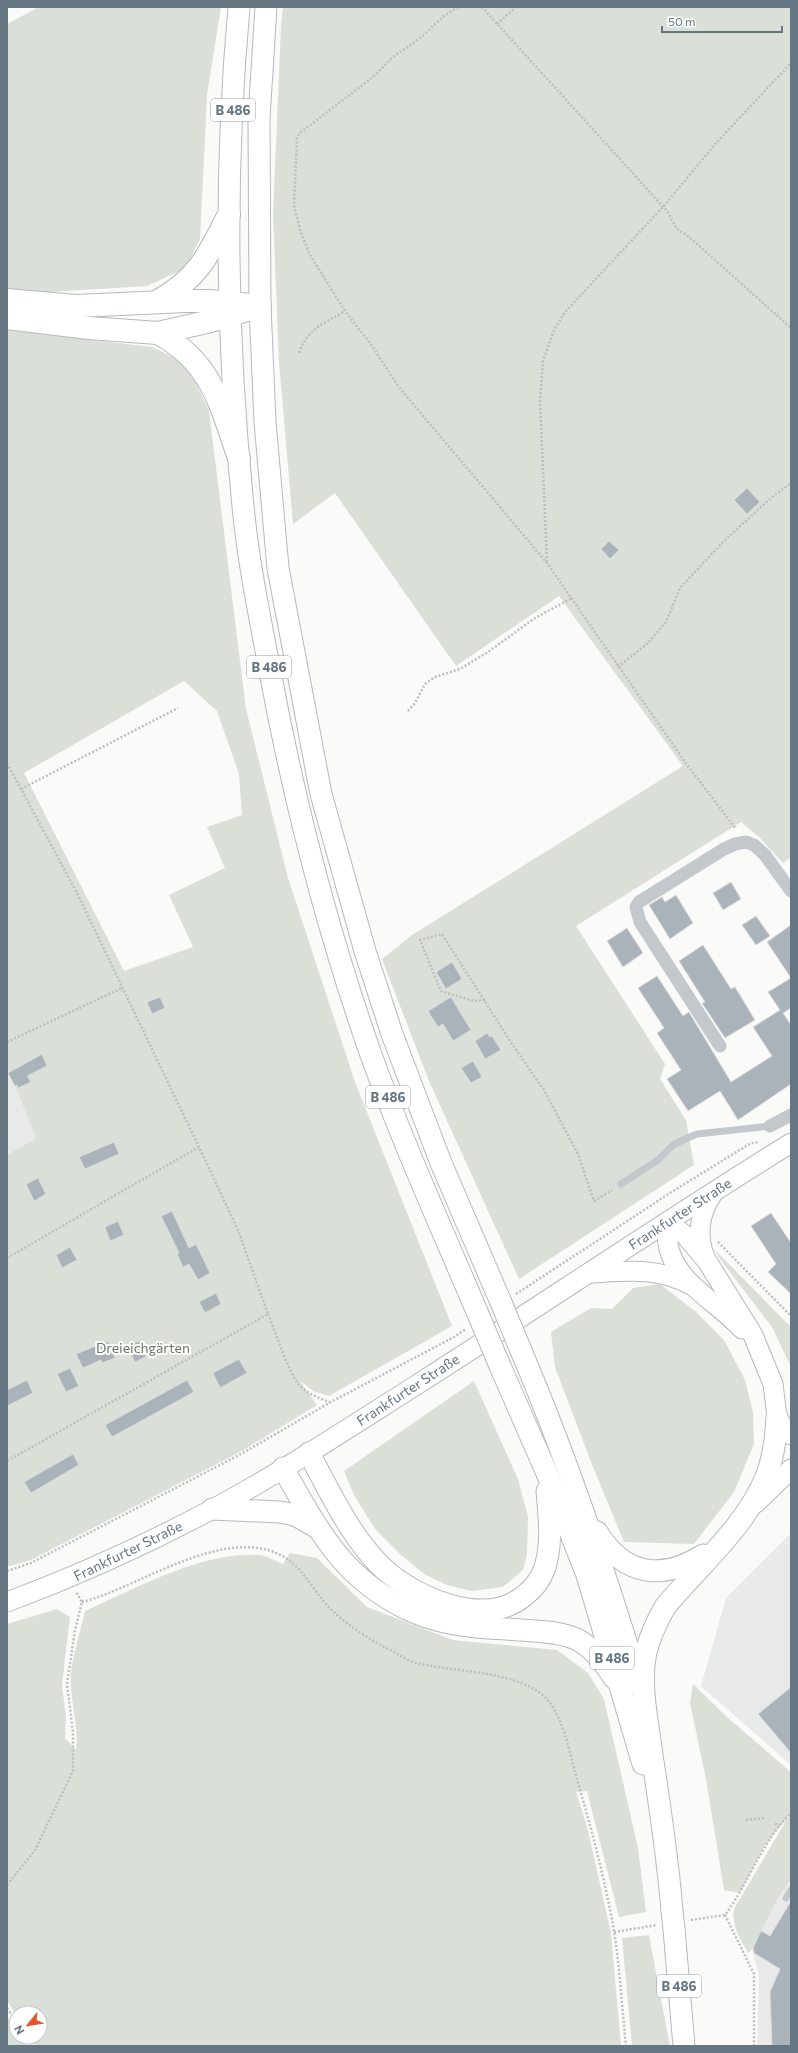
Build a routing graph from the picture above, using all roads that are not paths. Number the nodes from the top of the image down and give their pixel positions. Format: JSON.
{"nodes":[{"id":1,"x":239,"y":7,"type":"edge"},
{"id":2,"x":266,"y":7,"type":"edge"},
{"id":3,"x":229,"y":214,"type":"junction"},
{"id":4,"x":7,"y":300,"type":"edge"},
{"id":5,"x":155,"y":302,"type":"junction"},
{"id":6,"x":260,"y":306,"type":"junction"},
{"id":7,"x":230,"y":309,"type":"junction"},
{"id":8,"x":7,"y":318,"type":"edge"},
{"id":9,"x":158,"y":333,"type":"junction"},
{"id":10,"x":239,"y":458,"type":"junction"},
{"id":11,"x":791,"y":891,"type":"edge"},
{"id":12,"x":720,"y":1046,"type":"dead end"},
{"id":13,"x":791,"y":1115,"type":"edge"},
{"id":14,"x":770,"y":1126,"type":"joint"},
{"id":15,"x":791,"y":1143,"type":"edge"},
{"id":16,"x":621,"y":1184,"type":"road end"},
{"id":17,"x":713,"y":1193,"type":"junction"},
{"id":18,"x":667,"y":1222,"type":"junction"},
{"id":19,"x":707,"y":1261,"type":"junction"},
{"id":20,"x":587,"y":1274,"type":"junction"},
{"id":21,"x":695,"y":1287,"type":"junction"},
{"id":22,"x":762,"y":1354,"type":"junction"},
{"id":23,"x":784,"y":1417,"type":"edge"},
{"id":24,"x":791,"y":1435,"type":"edge"},
{"id":25,"x":309,"y":1453,"type":"junction"},
{"id":26,"x":283,"y":1468,"type":"junction"},
{"id":27,"x":791,"y":1469,"type":"edge"},
{"id":28,"x":546,"y":1471,"type":"junction"},
{"id":29,"x":576,"y":1489,"type":"junction"},
{"id":30,"x":212,"y":1509,"type":"junction"},
{"id":31,"x":746,"y":1512,"type":"junction"},
{"id":32,"x":316,"y":1527,"type":"junction"},
{"id":33,"x":718,"y":1547,"type":"junction"},
{"id":34,"x":7,"y":1602,"type":"edge"},
{"id":35,"x":622,"y":1690,"type":"junction"},
{"id":36,"x":645,"y":1706,"type":"junction"},
{"id":37,"x":666,"y":1849,"type":"junction"},
{"id":38,"x":791,"y":1890,"type":"edge"},
{"id":39,"x":786,"y":1898,"type":"dead end"},
{"id":40,"x":684,"y":2046,"type":"edge"}],
"edges":[{"from":1,"to":3,"type":"main road","number":"B 486"},
{"from":2,"to":6,"type":"main road","number":"B 486"},
{"from":3,"to":5,"type":"highway"},
{"from":3,"to":7,"type":"main road","number":"B 486"},
{"from":4,"to":5,"type":"highway"},
{"from":5,"to":7,"type":"highway"},
{"from":6,"to":7,"type":"highway"},
{"from":6,"to":29,"type":"main road","number":"B 486","bridge":true},
{"from":7,"to":9,"type":"highway"},
{"from":7,"to":10,"type":"main road","number":"B 486"},
{"from":8,"to":9,"type":"highway"},
{"from":9,"to":10,"type":"highway"},
{"from":10,"to":28,"type":"main road","number":"B 486","bridge":true},
{"from":11,"to":12,"type":"street"},
{"from":13,"to":14,"type":"street"},
{"from":14,"to":16,"type":"lane"},
{"from":15,"to":17,"type":"main road","name":"Frankfurter Straße"},
{"from":17,"to":18,"type":"main road","name":"Frankfurter Straße"},
{"from":17,"to":19,"type":"main road","number":"B 486"},
{"from":18,"to":19,"type":"main road","number":"B 486"},
{"from":18,"to":20,"type":"main road","name":"Frankfurter Straße"},
{"from":18,"to":21,"type":"main road","number":"B 486"},
{"from":19,"to":22,"type":"main road","number":"B 486"},
{"from":20,"to":21,"type":"main road","number":"B 486"},
{"from":20,"to":25,"type":"main road","name":"Frankfurter Straße"},
{"from":21,"to":22,"type":"main road","number":"B 486"},
{"from":22,"to":23,"type":"main road","number":"B 486"},
{"from":23,"to":24,"type":"main road"},
{"from":23,"to":31,"type":"main road","number":"B 486"},
{"from":25,"to":26,"type":"main road","name":"Frankfurter Straße"},
{"from":25,"to":28,"type":"main road"},
{"from":26,"to":30,"type":"main road","name":"Frankfurter Straße"},
{"from":26,"to":32,"type":"main road"},
{"from":27,"to":31,"type":"main road"},
{"from":28,"to":35,"type":"main road","number":"B 486"},
{"from":29,"to":33,"type":"main road"},
{"from":29,"to":36,"type":"main road","number":"B 486"},
{"from":30,"to":32,"type":"main road"},
{"from":30,"to":34,"type":"main road","name":"Frankfurter Straße"},
{"from":31,"to":33,"type":"main road","number":"B 486"},
{"from":32,"to":35,"type":"main road"},
{"from":33,"to":36,"type":"main road","number":"B 486"},
{"from":35,"to":37,"type":"main road","number":"B 486"},
{"from":36,"to":37,"type":"main road","number":"B 486"},
{"from":37,"to":40,"type":"main road","number":"B 486"},
{"from":38,"to":39,"type":"lane"}]}
